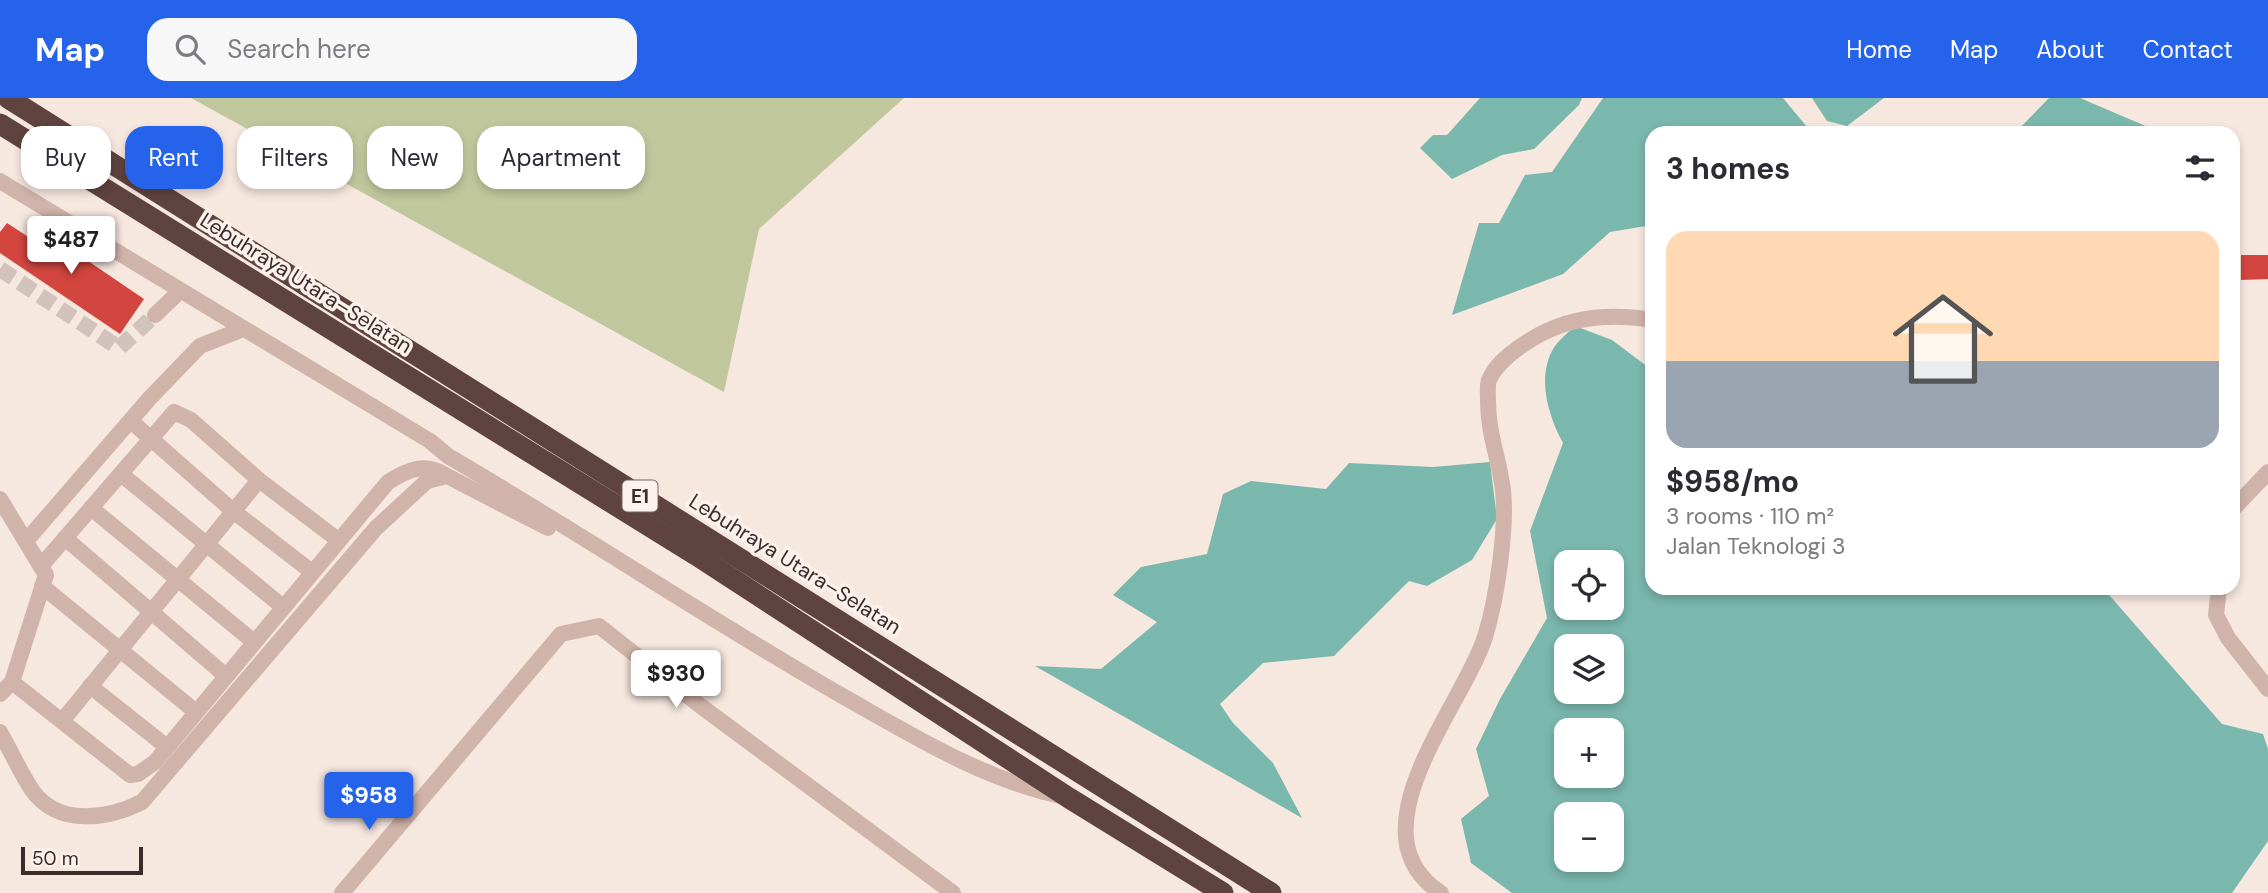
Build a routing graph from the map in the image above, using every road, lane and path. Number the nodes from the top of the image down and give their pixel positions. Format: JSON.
{"nodes":[{"id":1,"x":8,"y":98,"type":"edge"},
{"id":2,"x":0,"y":124,"type":"edge"},
{"id":3,"x":1,"y":184,"type":"edge"},
{"id":4,"x":180,"y":291,"type":"junction"},
{"id":5,"x":155,"y":315,"type":"tunnel mouth"},
{"id":6,"x":1645,"y":319,"type":"edge"},
{"id":7,"x":243,"y":329,"type":"junction"},
{"id":8,"x":132,"y":422,"type":"junction"},
{"id":9,"x":151,"y":439,"type":"junction"},
{"id":10,"x":2268,"y":472,"type":"edge"},
{"id":11,"x":121,"y":474,"type":"junction"},
{"id":12,"x":447,"y":476,"type":"junction"},
{"id":13,"x":258,"y":480,"type":"junction"},
{"id":14,"x":0,"y":499,"type":"edge"},
{"id":15,"x":2240,"y":502,"type":"edge"},
{"id":16,"x":92,"y":508,"type":"junction"},
{"id":17,"x":233,"y":510,"type":"junction"},
{"id":18,"x":65,"y":538,"type":"junction"},
{"id":19,"x":338,"y":540,"type":"junction"},
{"id":20,"x":26,"y":541,"type":"junction"},
{"id":21,"x":206,"y":544,"type":"junction"},
{"id":22,"x":41,"y":566,"type":"junction"},
{"id":23,"x":312,"y":572,"type":"junction"},
{"id":24,"x":177,"y":579,"type":"junction"},
{"id":25,"x":653,"y":583,"type":"junction"},
{"id":26,"x":43,"y":586,"type":"junction"},
{"id":27,"x":2218,"y":595,"type":"edge"},
{"id":28,"x":283,"y":607,"type":"junction"},
{"id":29,"x":148,"y":612,"type":"junction"},
{"id":30,"x":254,"y":642,"type":"junction"},
{"id":31,"x":121,"y":648,"type":"junction"},
{"id":32,"x":226,"y":676,"type":"junction"},
{"id":33,"x":12,"y":682,"type":"junction"},
{"id":34,"x":90,"y":686,"type":"junction"},
{"id":35,"x":2268,"y":689,"type":"edge"},
{"id":36,"x":0,"y":694,"type":"edge"},
{"id":37,"x":196,"y":712,"type":"junction"},
{"id":38,"x":62,"y":721,"type":"junction"},
{"id":39,"x":0,"y":732,"type":"edge"},
{"id":40,"x":167,"y":747,"type":"junction"},
{"id":41,"x":1069,"y":798,"type":"junction"},
{"id":42,"x":342,"y":893,"type":"edge"},
{"id":43,"x":953,"y":893,"type":"edge"},
{"id":44,"x":1223,"y":893,"type":"edge"},
{"id":45,"x":1271,"y":893,"type":"edge"},
{"id":46,"x":1441,"y":893,"type":"edge"}],
"edges":[{"from":1,"to":45,"type":"highway","name":"Lebuhraya Utara–Selatan","number":"E1"},
{"from":2,"to":41,"type":"highway","name":"Lebuhraya Utara–Selatan","number":"E1"},
{"from":3,"to":4,"type":"street"},
{"from":4,"to":5,"type":"street"},
{"from":4,"to":7,"type":"street"},
{"from":6,"to":46,"type":"street"},
{"from":7,"to":8,"type":"street"},
{"from":7,"to":25,"type":"street"},
{"from":8,"to":9,"type":"street"},
{"from":8,"to":20,"type":"street"},
{"from":9,"to":11,"type":"street"},
{"from":9,"to":13,"type":"street"},
{"from":9,"to":17,"type":"street"},
{"from":10,"to":15,"type":"street"},
{"from":11,"to":16,"type":"street"},
{"from":11,"to":21,"type":"street"},
{"from":12,"to":19,"type":"street"},
{"from":12,"to":25,"type":"street"},
{"from":12,"to":39,"type":"street"},
{"from":13,"to":17,"type":"street"},
{"from":13,"to":19,"type":"street"},
{"from":14,"to":20,"type":"street"},
{"from":16,"to":18,"type":"street"},
{"from":16,"to":24,"type":"street"},
{"from":17,"to":21,"type":"street"},
{"from":17,"to":23,"type":"street"},
{"from":18,"to":22,"type":"street"},
{"from":18,"to":29,"type":"street"},
{"from":19,"to":23,"type":"street"},
{"from":20,"to":22,"type":"street"},
{"from":21,"to":24,"type":"street"},
{"from":21,"to":28,"type":"street"},
{"from":22,"to":26,"type":"street"},
{"from":23,"to":28,"type":"street"},
{"from":24,"to":29,"type":"street"},
{"from":24,"to":30,"type":"street"},
{"from":25,"to":41,"type":"street"},
{"from":26,"to":31,"type":"street"},
{"from":26,"to":33,"type":"street"},
{"from":27,"to":35,"type":"street"},
{"from":28,"to":30,"type":"street"},
{"from":29,"to":31,"type":"street"},
{"from":29,"to":32,"type":"street"},
{"from":30,"to":32,"type":"street"},
{"from":31,"to":34,"type":"street"},
{"from":31,"to":37,"type":"street"},
{"from":32,"to":37,"type":"street"},
{"from":33,"to":36,"type":"street"},
{"from":33,"to":38,"type":"street"},
{"from":34,"to":38,"type":"street"},
{"from":34,"to":40,"type":"street"},
{"from":37,"to":40,"type":"street"},
{"from":38,"to":40,"type":"street"},
{"from":41,"to":44,"type":"highway","name":"Lebuhraya Utara–Selatan","number":"E1"},
{"from":42,"to":43,"type":"street"}]}
